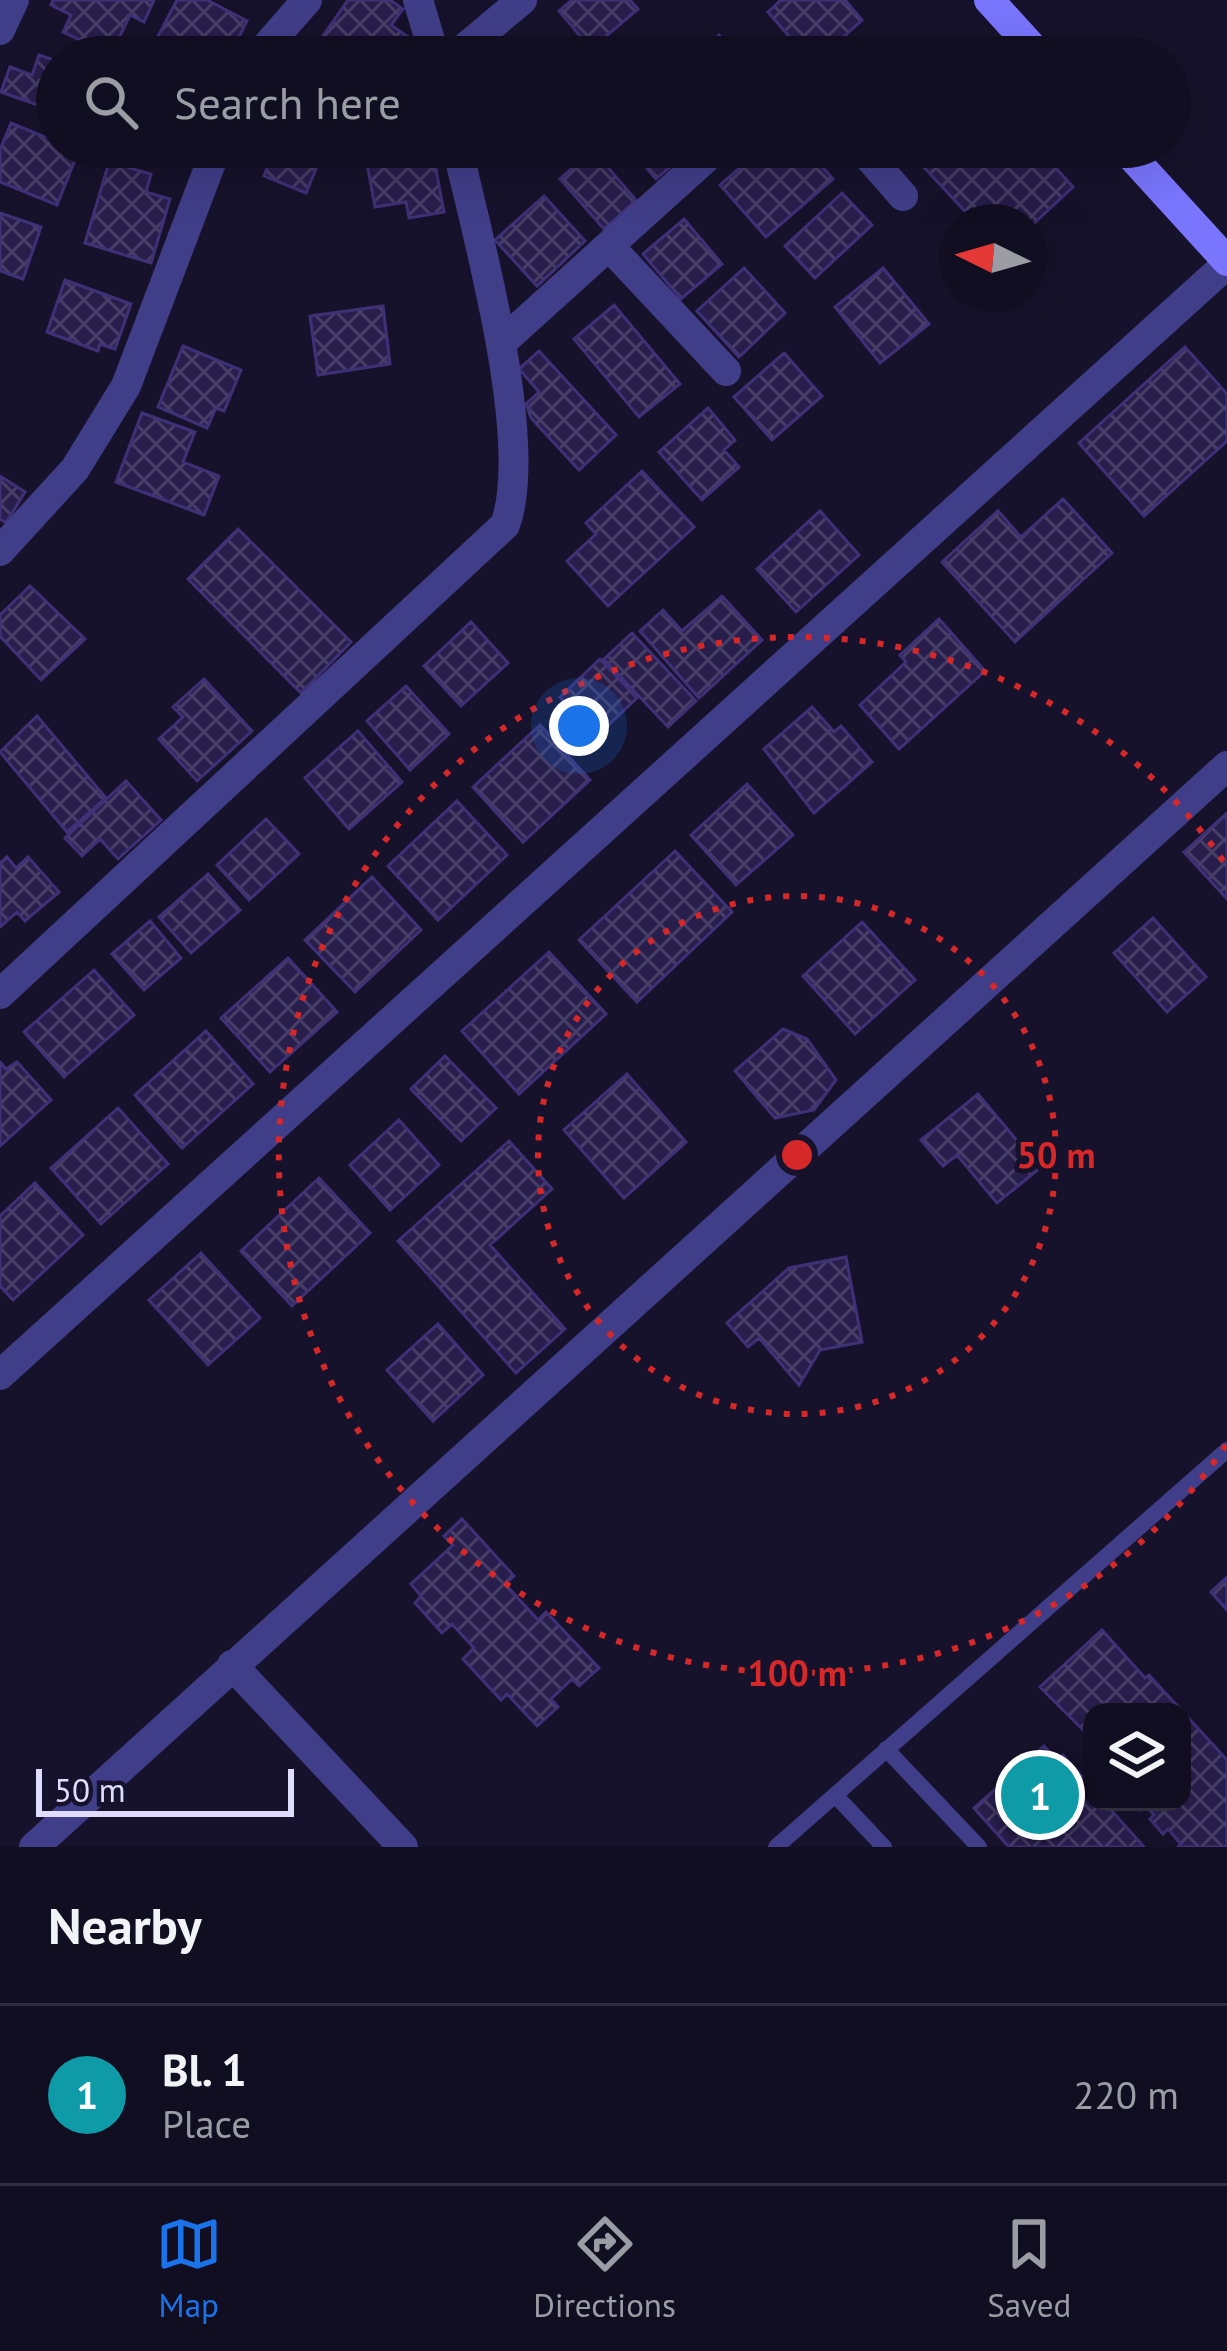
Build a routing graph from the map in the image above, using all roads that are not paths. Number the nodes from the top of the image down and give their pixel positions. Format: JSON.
{"nodes":[{"id":1,"x":14,"y":0,"type":"edge"},
{"id":2,"x":418,"y":0,"type":"edge"},
{"id":3,"x":522,"y":0,"type":"edge"},
{"id":4,"x":989,"y":0,"type":"edge"},
{"id":5,"x":292,"y":4,"type":"edge"},
{"id":6,"x":0,"y":30,"type":"edge"},
{"id":7,"x":271,"y":36,"type":"edge"},
{"id":8,"x":429,"y":36,"type":"edge"},
{"id":9,"x":479,"y":36,"type":"edge"},
{"id":10,"x":1022,"y":36,"type":"edge"},
{"id":11,"x":209,"y":168,"type":"edge"},
{"id":12,"x":462,"y":168,"type":"edge"},
{"id":13,"x":695,"y":168,"type":"edge"},
{"id":14,"x":878,"y":168,"type":"edge"},
{"id":15,"x":1142,"y":168,"type":"edge"},
{"id":16,"x":903,"y":196,"type":"dead end"},
{"id":17,"x":609,"y":246,"type":"junction"},
{"id":18,"x":1227,"y":262,"type":"edge"},
{"id":19,"x":501,"y":343,"type":"junction"},
{"id":20,"x":727,"y":371,"type":"dead end"},
{"id":21,"x":0,"y":551,"type":"edge"},
{"id":22,"x":1227,"y":766,"type":"edge"},
{"id":23,"x":0,"y":994,"type":"edge"},
{"id":24,"x":0,"y":1376,"type":"edge"},
{"id":25,"x":1227,"y":1450,"type":"edge"},
{"id":26,"x":232,"y":1665,"type":"junction"},
{"id":27,"x":886,"y":1749,"type":"junction"},
{"id":28,"x":835,"y":1795,"type":"junction"},
{"id":29,"x":34,"y":1847,"type":"edge"},
{"id":30,"x":404,"y":1847,"type":"edge"},
{"id":31,"x":776,"y":1847,"type":"edge"},
{"id":32,"x":884,"y":1847,"type":"edge"},
{"id":33,"x":979,"y":1847,"type":"edge"}],
"edges":[{"from":1,"to":6,"type":"street"},
{"from":2,"to":8,"type":"street"},
{"from":3,"to":9,"type":"street"},
{"from":4,"to":10,"type":"main road"},
{"from":5,"to":7,"type":"street"},
{"from":11,"to":21,"type":"street"},
{"from":12,"to":19,"type":"street"},
{"from":13,"to":17,"type":"street"},
{"from":14,"to":16,"type":"street"},
{"from":15,"to":18,"type":"main road"},
{"from":17,"to":19,"type":"street"},
{"from":17,"to":20,"type":"street"},
{"from":18,"to":24,"type":"street"},
{"from":19,"to":23,"type":"street"},
{"from":22,"to":26,"type":"street"},
{"from":25,"to":27,"type":"lane"},
{"from":26,"to":29,"type":"street"},
{"from":26,"to":30,"type":"street"},
{"from":27,"to":28,"type":"lane"},
{"from":27,"to":33,"type":"lane"},
{"from":28,"to":31,"type":"lane"},
{"from":28,"to":32,"type":"lane"}]}
